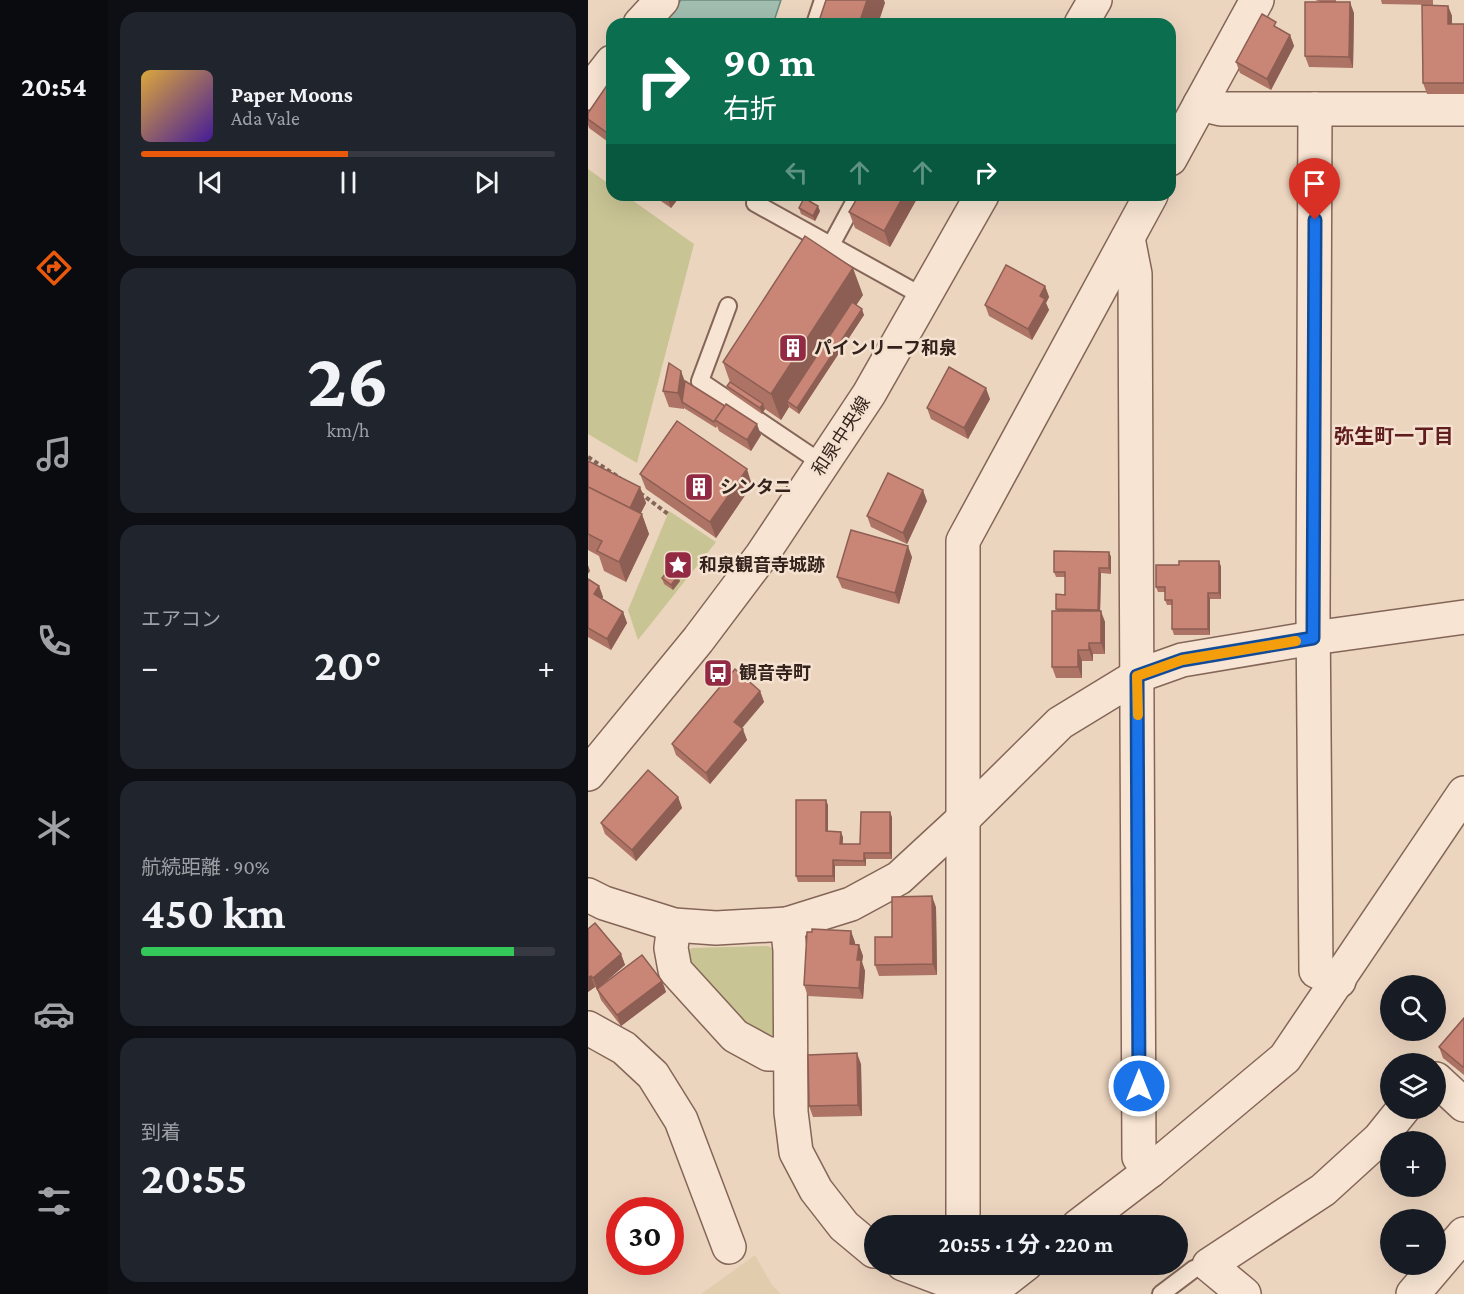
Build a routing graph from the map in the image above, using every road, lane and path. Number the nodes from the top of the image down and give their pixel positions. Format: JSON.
{"nodes":[{"id":1,"x":662,"y":0,"type":"edge"},
{"id":2,"x":823,"y":0,"type":"edge"},
{"id":3,"x":1095,"y":0,"type":"edge"},
{"id":4,"x":1257,"y":0,"type":"edge"},
{"id":5,"x":646,"y":18,"type":"edge"},
{"id":6,"x":817,"y":18,"type":"edge"},
{"id":7,"x":1084,"y":18,"type":"edge"},
{"id":8,"x":606,"y":70,"type":"edge"},
{"id":9,"x":588,"y":93,"type":"edge"},
{"id":10,"x":1200,"y":104,"type":"junction"},
{"id":11,"x":1316,"y":109,"type":"junction"},
{"id":12,"x":1464,"y":109,"type":"edge"},
{"id":13,"x":1176,"y":148,"type":"edge"},
{"id":14,"x":755,"y":201,"type":"edge"},
{"id":15,"x":855,"y":201,"type":"edge"},
{"id":16,"x":979,"y":201,"type":"edge"},
{"id":17,"x":1148,"y":201,"type":"edge"},
{"id":18,"x":1128,"y":238,"type":"junction"},
{"id":19,"x":831,"y":245,"type":"junction"},
{"id":20,"x":924,"y":297,"type":"junction"},
{"id":21,"x":728,"y":306,"type":"dead end"},
{"id":22,"x":588,"y":457,"type":"edge"},
{"id":23,"x":823,"y":464,"type":"junction"},
{"id":24,"x":627,"y":482,"type":"edge"},
{"id":25,"x":637,"y":488,"type":"edge"},
{"id":26,"x":668,"y":514,"type":"edge"},
{"id":27,"x":1464,"y":617,"type":"edge"},
{"id":28,"x":1313,"y":638,"type":"junction"},
{"id":29,"x":1137,"y":676,"type":"junction"},
{"id":30,"x":588,"y":774,"type":"edge"},
{"id":31,"x":1464,"y":793,"type":"edge"},
{"id":32,"x":964,"y":818,"type":"junction"},
{"id":33,"x":593,"y":906,"type":"edge"},
{"id":34,"x":787,"y":924,"type":"junction"},
{"id":35,"x":674,"y":925,"type":"junction"},
{"id":36,"x":1339,"y":981,"type":"junction"},
{"id":37,"x":588,"y":1028,"type":"edge"},
{"id":38,"x":790,"y":1054,"type":"junction"},
{"id":39,"x":1446,"y":1088,"type":"edge"},
{"id":40,"x":1464,"y":1104,"type":"edge"},
{"id":41,"x":1395,"y":1119,"type":"edge"},
{"id":42,"x":1150,"y":1171,"type":"junction"},
{"id":43,"x":963,"y":1215,"type":"edge"},
{"id":44,"x":1092,"y":1215,"type":"edge"},
{"id":45,"x":1464,"y":1234,"type":"edge"},
{"id":46,"x":864,"y":1243,"type":"edge"},
{"id":47,"x":729,"y":1247,"type":"dead end"},
{"id":48,"x":1209,"y":1265,"type":"junction"},
{"id":49,"x":961,"y":1275,"type":"edge"},
{"id":50,"x":1012,"y":1275,"type":"edge"},
{"id":51,"x":1161,"y":1294,"type":"edge"},
{"id":52,"x":1244,"y":1294,"type":"edge"},
{"id":53,"x":1413,"y":1294,"type":"edge"}],
"edges":[{"from":1,"to":5,"type":"street"},
{"from":2,"to":6,"type":"lane"},
{"from":3,"to":7,"type":"street"},
{"from":4,"to":10,"type":"street"},
{"from":8,"to":9,"type":"street"},
{"from":10,"to":11,"type":"street"},
{"from":10,"to":13,"type":"street"},
{"from":11,"to":12,"type":"street"},
{"from":11,"to":28,"type":"street"},
{"from":14,"to":19,"type":"lane"},
{"from":15,"to":19,"type":"lane"},
{"from":16,"to":20,"type":"street","name":"和泉中央線"},
{"from":17,"to":18,"type":"street"},
{"from":18,"to":29,"type":"street"},
{"from":18,"to":32,"type":"street"},
{"from":19,"to":20,"type":"lane"},
{"from":20,"to":23,"type":"street","name":"和泉中央線"},
{"from":21,"to":23,"type":"lane"},
{"from":22,"to":24,"type":"path"},
{"from":23,"to":30,"type":"street","name":"和泉中央線"},
{"from":25,"to":26,"type":"path"},
{"from":27,"to":28,"type":"street"},
{"from":28,"to":29,"type":"street"},
{"from":28,"to":36,"type":"street"},
{"from":29,"to":32,"type":"street"},
{"from":29,"to":42,"type":"street"},
{"from":31,"to":36,"type":"street"},
{"from":32,"to":34,"type":"street"},
{"from":32,"to":43,"type":"street"},
{"from":33,"to":35,"type":"street"},
{"from":34,"to":35,"type":"street"},
{"from":34,"to":38,"type":"street"},
{"from":35,"to":38,"type":"street"},
{"from":36,"to":42,"type":"street"},
{"from":37,"to":47,"type":"street"},
{"from":38,"to":46,"type":"street"},
{"from":39,"to":40,"type":"street"},
{"from":41,"to":48,"type":"street"},
{"from":42,"to":44,"type":"street"},
{"from":45,"to":53,"type":"street"},
{"from":48,"to":51,"type":"lane"},
{"from":48,"to":52,"type":"street"},
{"from":49,"to":50,"type":"street"}]}
